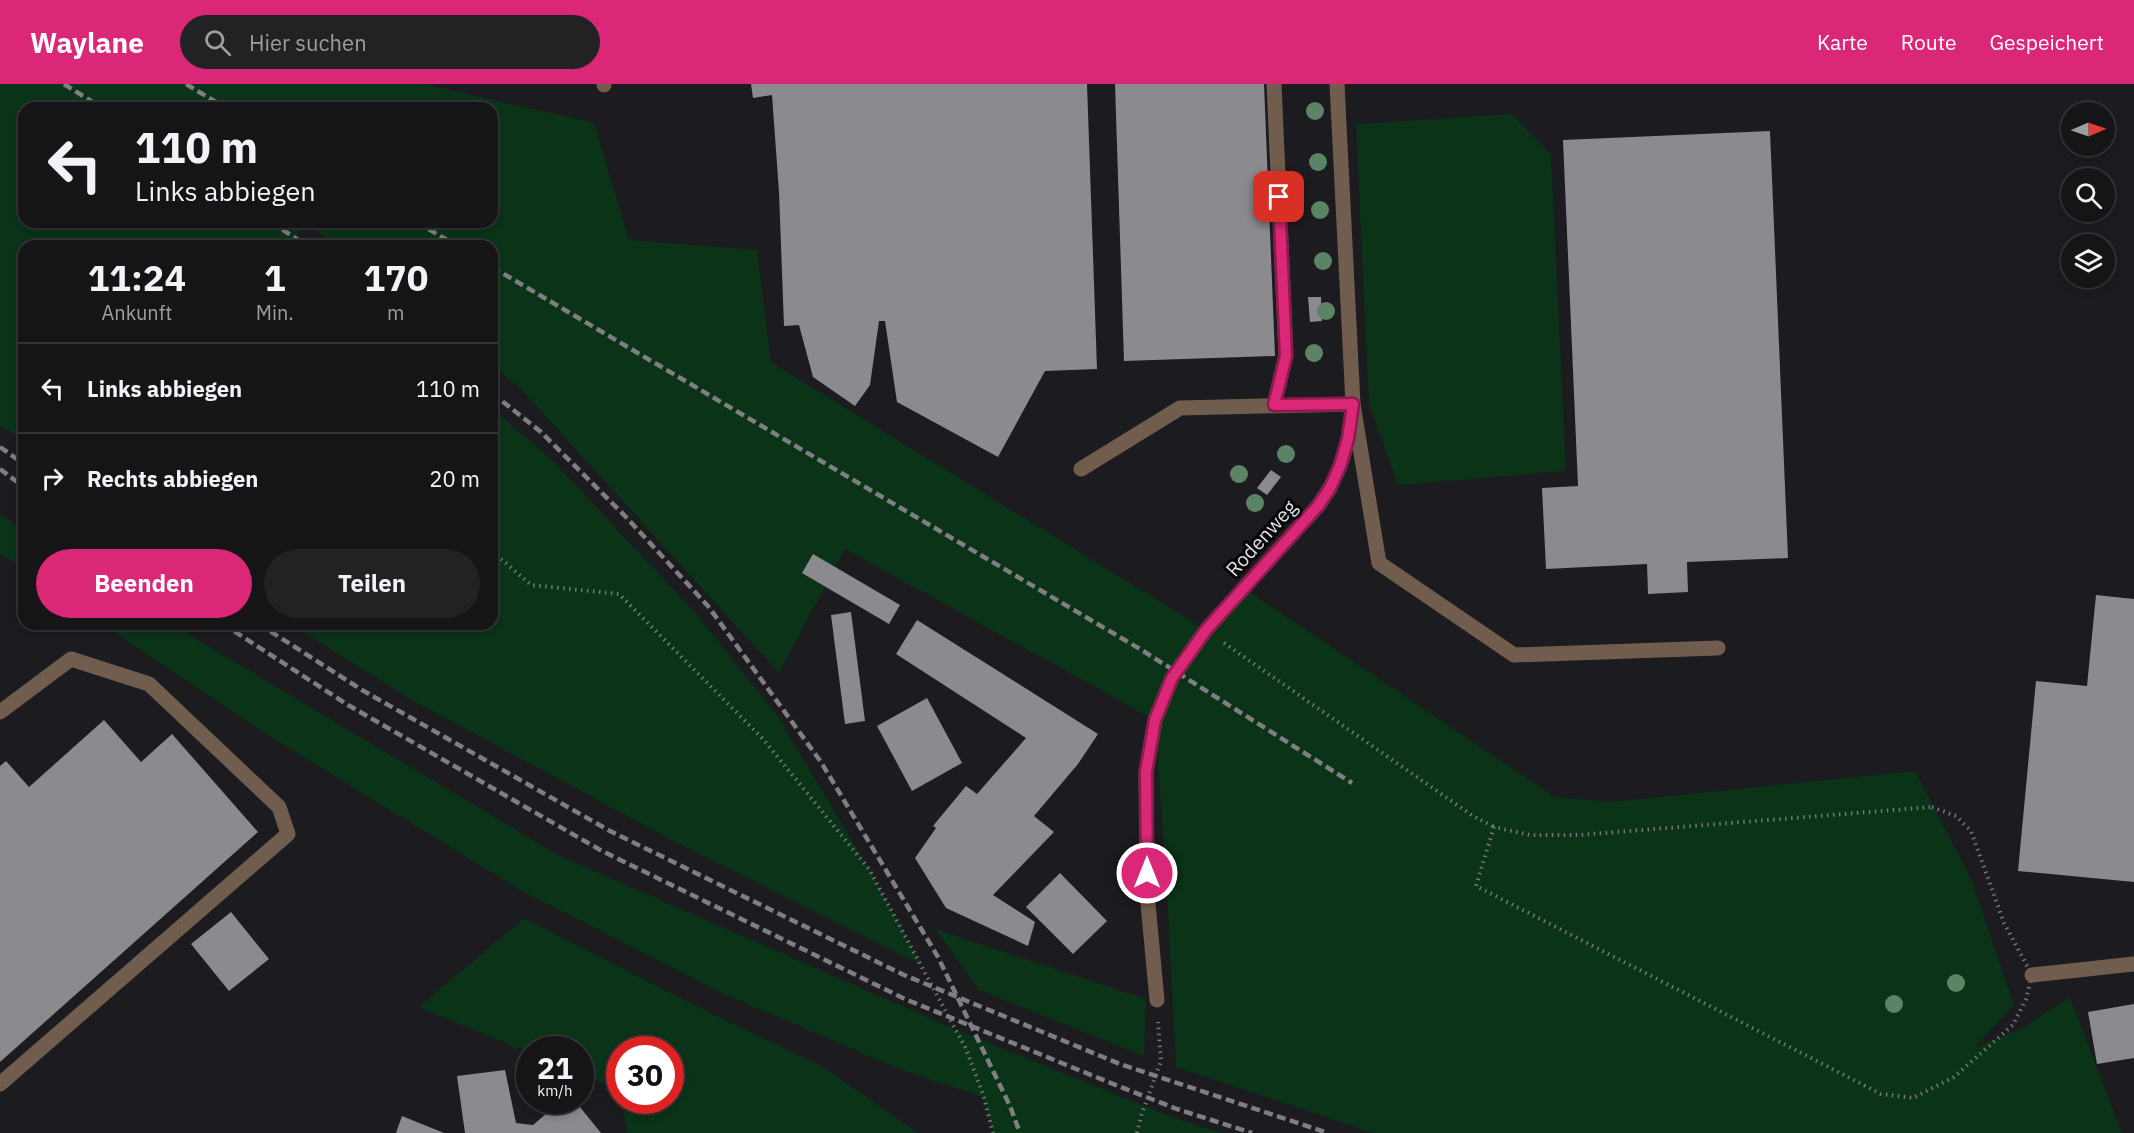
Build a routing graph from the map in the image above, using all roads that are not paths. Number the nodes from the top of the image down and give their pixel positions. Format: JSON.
{"nodes":[{"id":1,"x":1274,"y":84,"type":"edge"},
{"id":2,"x":1337,"y":84,"type":"edge"},
{"id":3,"x":1353,"y":404,"type":"junction"},
{"id":4,"x":1274,"y":405,"type":"junction"},
{"id":5,"x":1081,"y":470,"type":"dead end"},
{"id":6,"x":1718,"y":648,"type":"dead end"},
{"id":7,"x":0,"y":712,"type":"edge"},
{"id":8,"x":2134,"y":964,"type":"edge"},
{"id":9,"x":2032,"y":975,"type":"road end"},
{"id":10,"x":1157,"y":1000,"type":"road end"},
{"id":11,"x":0,"y":1084,"type":"edge"}],
"edges":[{"from":1,"to":4,"type":"street"},
{"from":2,"to":3,"type":"street","name":"Rodenweg"},
{"from":3,"to":4,"type":"street"},
{"from":3,"to":6,"type":"street"},
{"from":3,"to":10,"type":"street","name":"Rodenweg"},
{"from":4,"to":5,"type":"street"},
{"from":7,"to":11,"type":"street"},
{"from":8,"to":9,"type":"street"}]}
